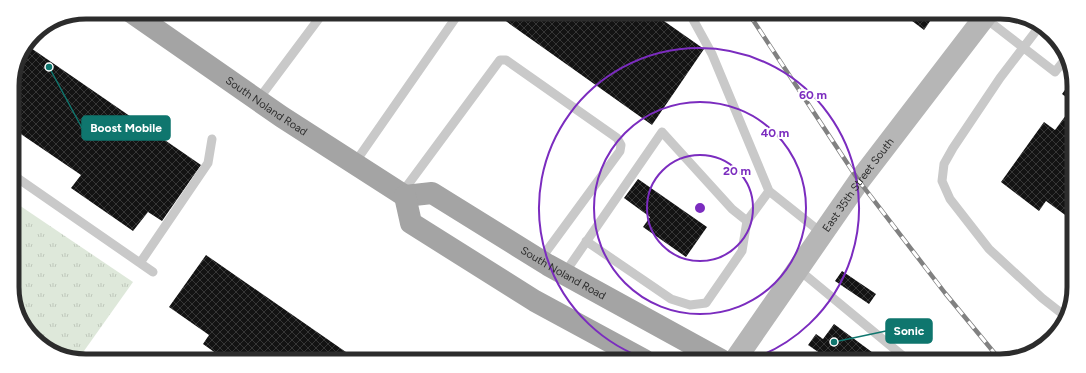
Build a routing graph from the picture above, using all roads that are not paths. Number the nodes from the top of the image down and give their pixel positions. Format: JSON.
{"nodes":[{"id":1,"x":319,"y":19,"type":"edge"},
{"id":2,"x":455,"y":19,"type":"edge"},
{"id":3,"x":693,"y":19,"type":"edge"},
{"id":4,"x":984,"y":19,"type":"edge"},
{"id":5,"x":990,"y":19,"type":"edge"},
{"id":6,"x":158,"y":20,"type":"edge"},
{"id":7,"x":1037,"y":30,"type":"edge"},
{"id":8,"x":1024,"y":48,"type":"junction"},
{"id":9,"x":1062,"y":63,"type":"edge"},
{"id":10,"x":258,"y":100,"type":"junction"},
{"id":11,"x":212,"y":139,"type":"dead end"},
{"id":12,"x":354,"y":164,"type":"junction"},
{"id":13,"x":19,"y":179,"type":"edge"},
{"id":14,"x":769,"y":191,"type":"junction"},
{"id":15,"x":403,"y":195,"type":"junction"},
{"id":16,"x":747,"y":221,"type":"junction"},
{"id":17,"x":822,"y":234,"type":"junction"},
{"id":18,"x":586,"y":241,"type":"junction"},
{"id":19,"x":540,"y":260,"type":"junction"},
{"id":20,"x":140,"y":263,"type":"junction"},
{"id":21,"x":799,"y":270,"type":"junction"},
{"id":22,"x":153,"y":272,"type":"dead end"},
{"id":23,"x":564,"y":274,"type":"junction"},
{"id":24,"x":1061,"y":313,"type":"edge"},
{"id":25,"x":633,"y":354,"type":"edge"},
{"id":26,"x":710,"y":354,"type":"edge"},
{"id":27,"x":739,"y":354,"type":"edge"},
{"id":28,"x":901,"y":354,"type":"edge"}],
"edges":[{"from":1,"to":10,"type":"lane"},
{"from":2,"to":12,"type":"lane"},
{"from":3,"to":14,"type":"lane"},
{"from":4,"to":17,"type":"main road","name":"East 35th Street South"},
{"from":5,"to":8,"type":"lane"},
{"from":6,"to":10,"type":"main road","name":"South Noland Road"},
{"from":7,"to":8,"type":"lane"},
{"from":8,"to":9,"type":"lane"},
{"from":8,"to":24,"type":"lane"},
{"from":10,"to":12,"type":"main road","name":"South Noland Road"},
{"from":11,"to":20,"type":"lane"},
{"from":12,"to":15,"type":"main road","name":"South Noland Road"},
{"from":13,"to":20,"type":"lane"},
{"from":14,"to":16,"type":"lane"},
{"from":14,"to":17,"type":"lane"},
{"from":15,"to":19,"type":"main road","name":"South Noland Road"},
{"from":15,"to":19,"type":"lane"},
{"from":15,"to":25,"type":"main road"},
{"from":16,"to":18,"type":"lane"},
{"from":16,"to":18,"type":"lane"},
{"from":17,"to":21,"type":"main road","name":"East 35th Street South"},
{"from":18,"to":23,"type":"lane"},
{"from":19,"to":23,"type":"main road","name":"South Noland Road"},
{"from":20,"to":22,"type":"lane"},
{"from":21,"to":27,"type":"main road","name":"East 35th Street South"},
{"from":21,"to":28,"type":"lane"},
{"from":23,"to":26,"type":"main road","name":"South Noland Road"}]}
